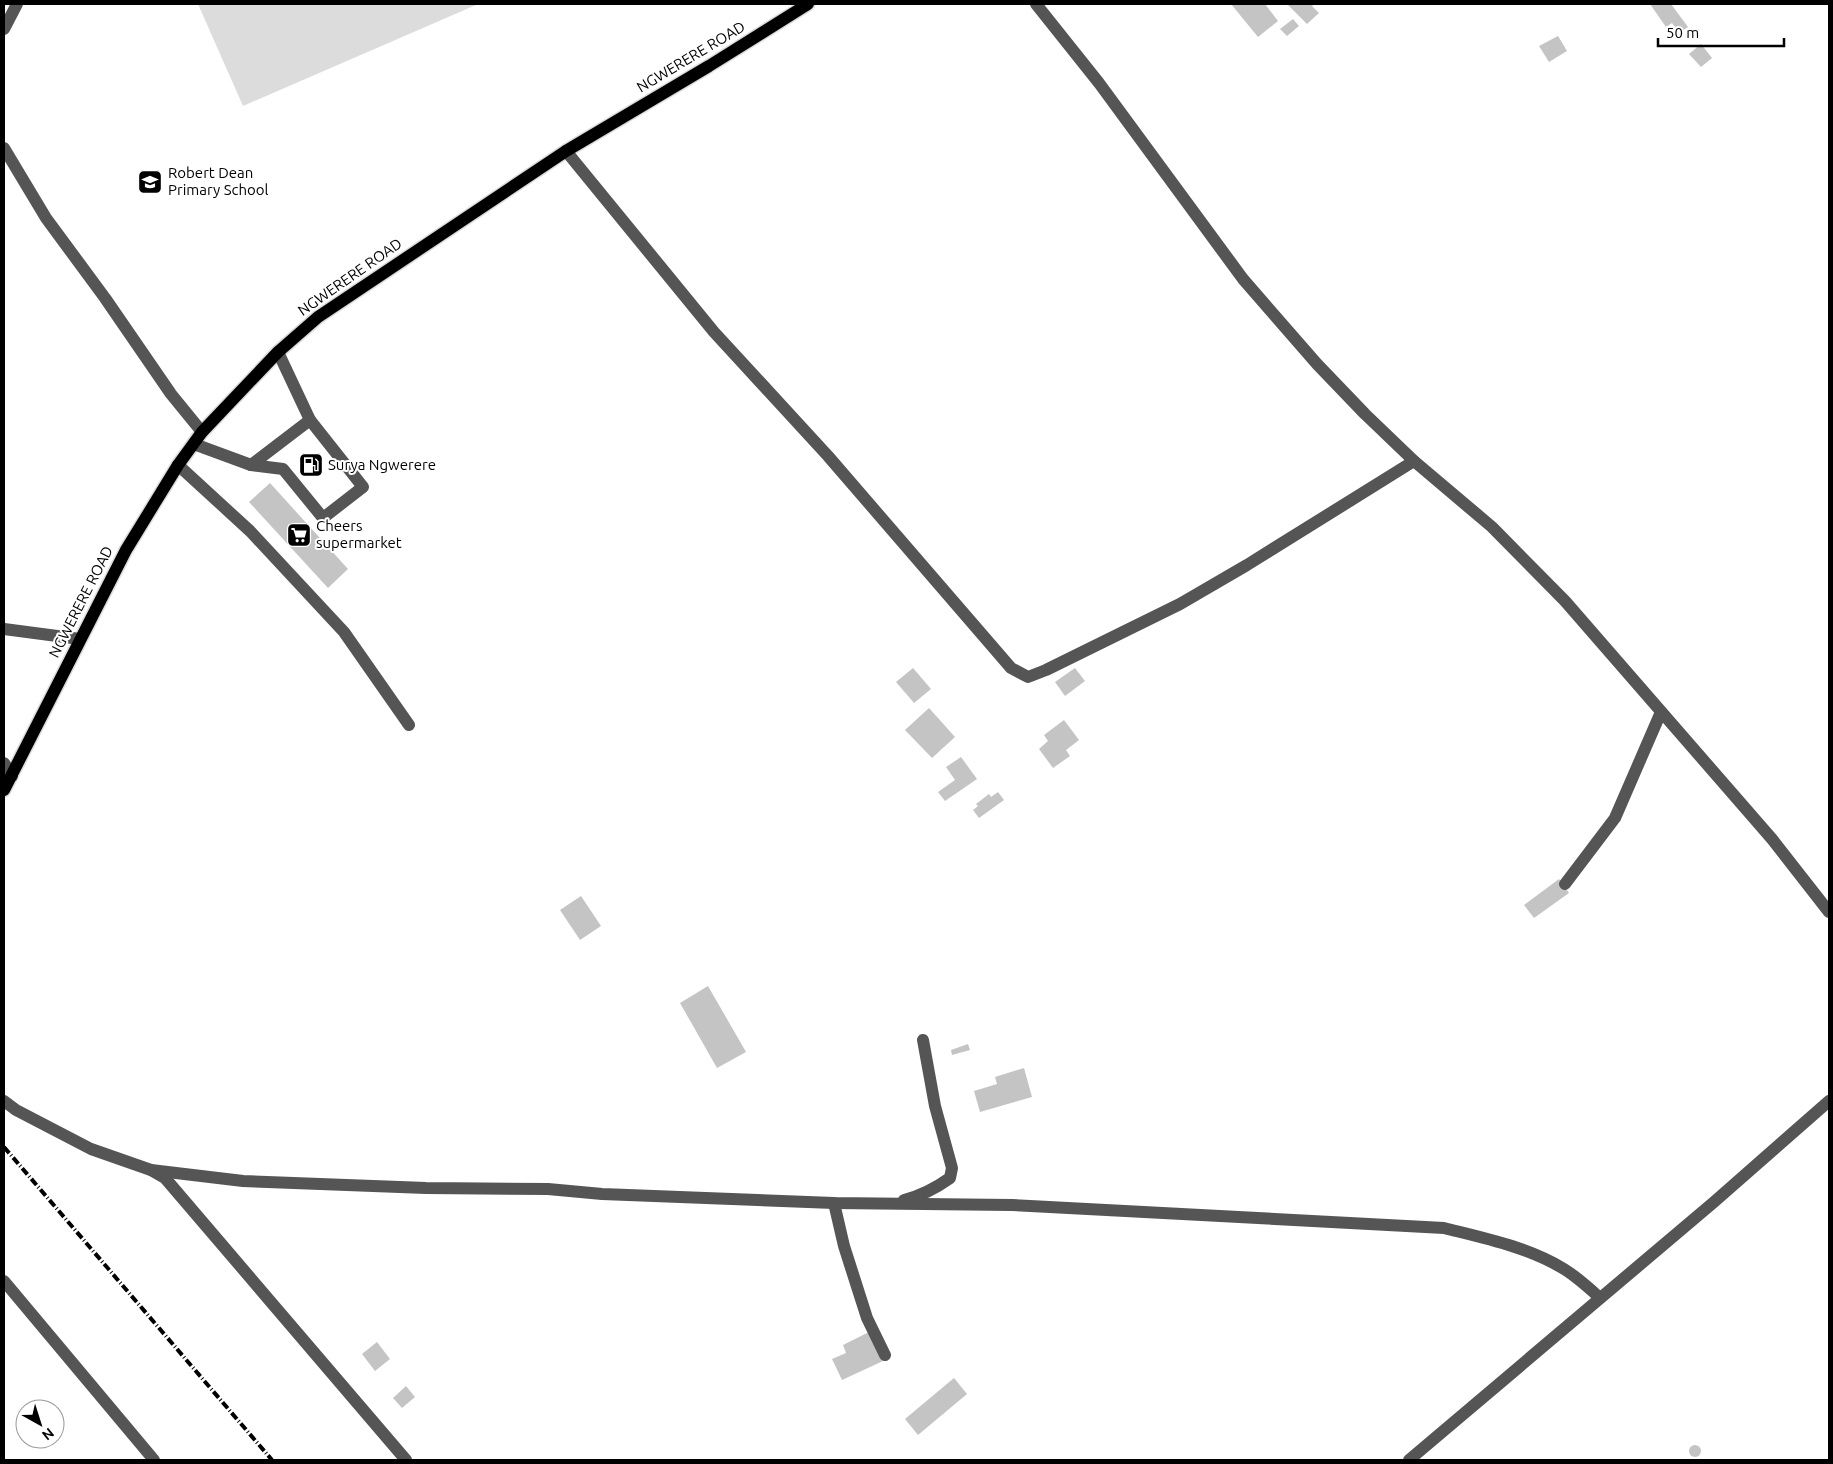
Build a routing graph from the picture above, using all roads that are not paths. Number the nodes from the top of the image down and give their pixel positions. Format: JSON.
{"nodes":[{"id":1,"x":17,"y":4,"type":"edge"},
{"id":2,"x":808,"y":4,"type":"edge"},
{"id":3,"x":1036,"y":4,"type":"edge"},
{"id":4,"x":4,"y":29,"type":"edge"},
{"id":5,"x":4,"y":148,"type":"edge"},
{"id":6,"x":566,"y":151,"type":"junction"},
{"id":7,"x":278,"y":352,"type":"junction"},
{"id":8,"x":310,"y":420,"type":"junction"},
{"id":9,"x":202,"y":432,"type":"junction"},
{"id":10,"x":194,"y":444,"type":"junction"},
{"id":11,"x":1414,"y":461,"type":"junction"},
{"id":12,"x":178,"y":465,"type":"junction"},
{"id":13,"x":251,"y":465,"type":"junction"},
{"id":14,"x":4,"y":629,"type":"edge"},
{"id":15,"x":80,"y":639,"type":"junction"},
{"id":16,"x":1661,"y":712,"type":"junction"},
{"id":17,"x":409,"y":725,"type":"dead end"},
{"id":18,"x":4,"y":763,"type":"edge"},
{"id":19,"x":12,"y":776,"type":"junction"},
{"id":20,"x":4,"y":790,"type":"edge"},
{"id":21,"x":1565,"y":884,"type":"dead end"},
{"id":22,"x":1829,"y":912,"type":"edge"},
{"id":23,"x":922,"y":1040,"type":"dead end"},
{"id":24,"x":4,"y":1101,"type":"edge"},
{"id":25,"x":1829,"y":1101,"type":"edge"},
{"id":26,"x":151,"y":1170,"type":"junction"},
{"id":27,"x":834,"y":1203,"type":"junction"},
{"id":28,"x":887,"y":1204,"type":"junction"},
{"id":29,"x":4,"y":1281,"type":"edge"},
{"id":30,"x":1600,"y":1298,"type":"junction"},
{"id":31,"x":885,"y":1355,"type":"dead end"},
{"id":32,"x":154,"y":1460,"type":"edge"},
{"id":33,"x":406,"y":1460,"type":"edge"},
{"id":34,"x":1408,"y":1460,"type":"edge"}],
"edges":[{"from":1,"to":4,"type":"street"},
{"from":2,"to":6,"type":"main road","name":"NGWERERE ROAD"},
{"from":3,"to":11,"type":"street"},
{"from":5,"to":9,"type":"street"},
{"from":6,"to":7,"type":"main road","name":"NGWERERE ROAD"},
{"from":6,"to":11,"type":"street"},
{"from":7,"to":8,"type":"street"},
{"from":7,"to":9,"type":"main road","name":"NGWERERE ROAD"},
{"from":8,"to":13,"type":"street"},
{"from":8,"to":13,"type":"street"},
{"from":9,"to":10,"type":"main road","name":"NGWERERE ROAD"},
{"from":10,"to":12,"type":"main road","name":"NGWERERE ROAD"},
{"from":10,"to":13,"type":"street"},
{"from":11,"to":16,"type":"street"},
{"from":12,"to":15,"type":"main road","name":"NGWERERE ROAD"},
{"from":12,"to":17,"type":"street"},
{"from":14,"to":15,"type":"street"},
{"from":15,"to":19,"type":"main road","name":"NGWERERE ROAD"},
{"from":16,"to":21,"type":"street"},
{"from":16,"to":22,"type":"street"},
{"from":18,"to":19,"type":"street"},
{"from":19,"to":20,"type":"main road","name":"NGWERERE ROAD"},
{"from":23,"to":28,"type":"street"},
{"from":24,"to":26,"type":"street"},
{"from":25,"to":30,"type":"street"},
{"from":26,"to":27,"type":"street"},
{"from":26,"to":33,"type":"street"},
{"from":27,"to":28,"type":"street"},
{"from":27,"to":31,"type":"street"},
{"from":28,"to":30,"type":"street"},
{"from":29,"to":32,"type":"street"},
{"from":30,"to":34,"type":"street"}]}
